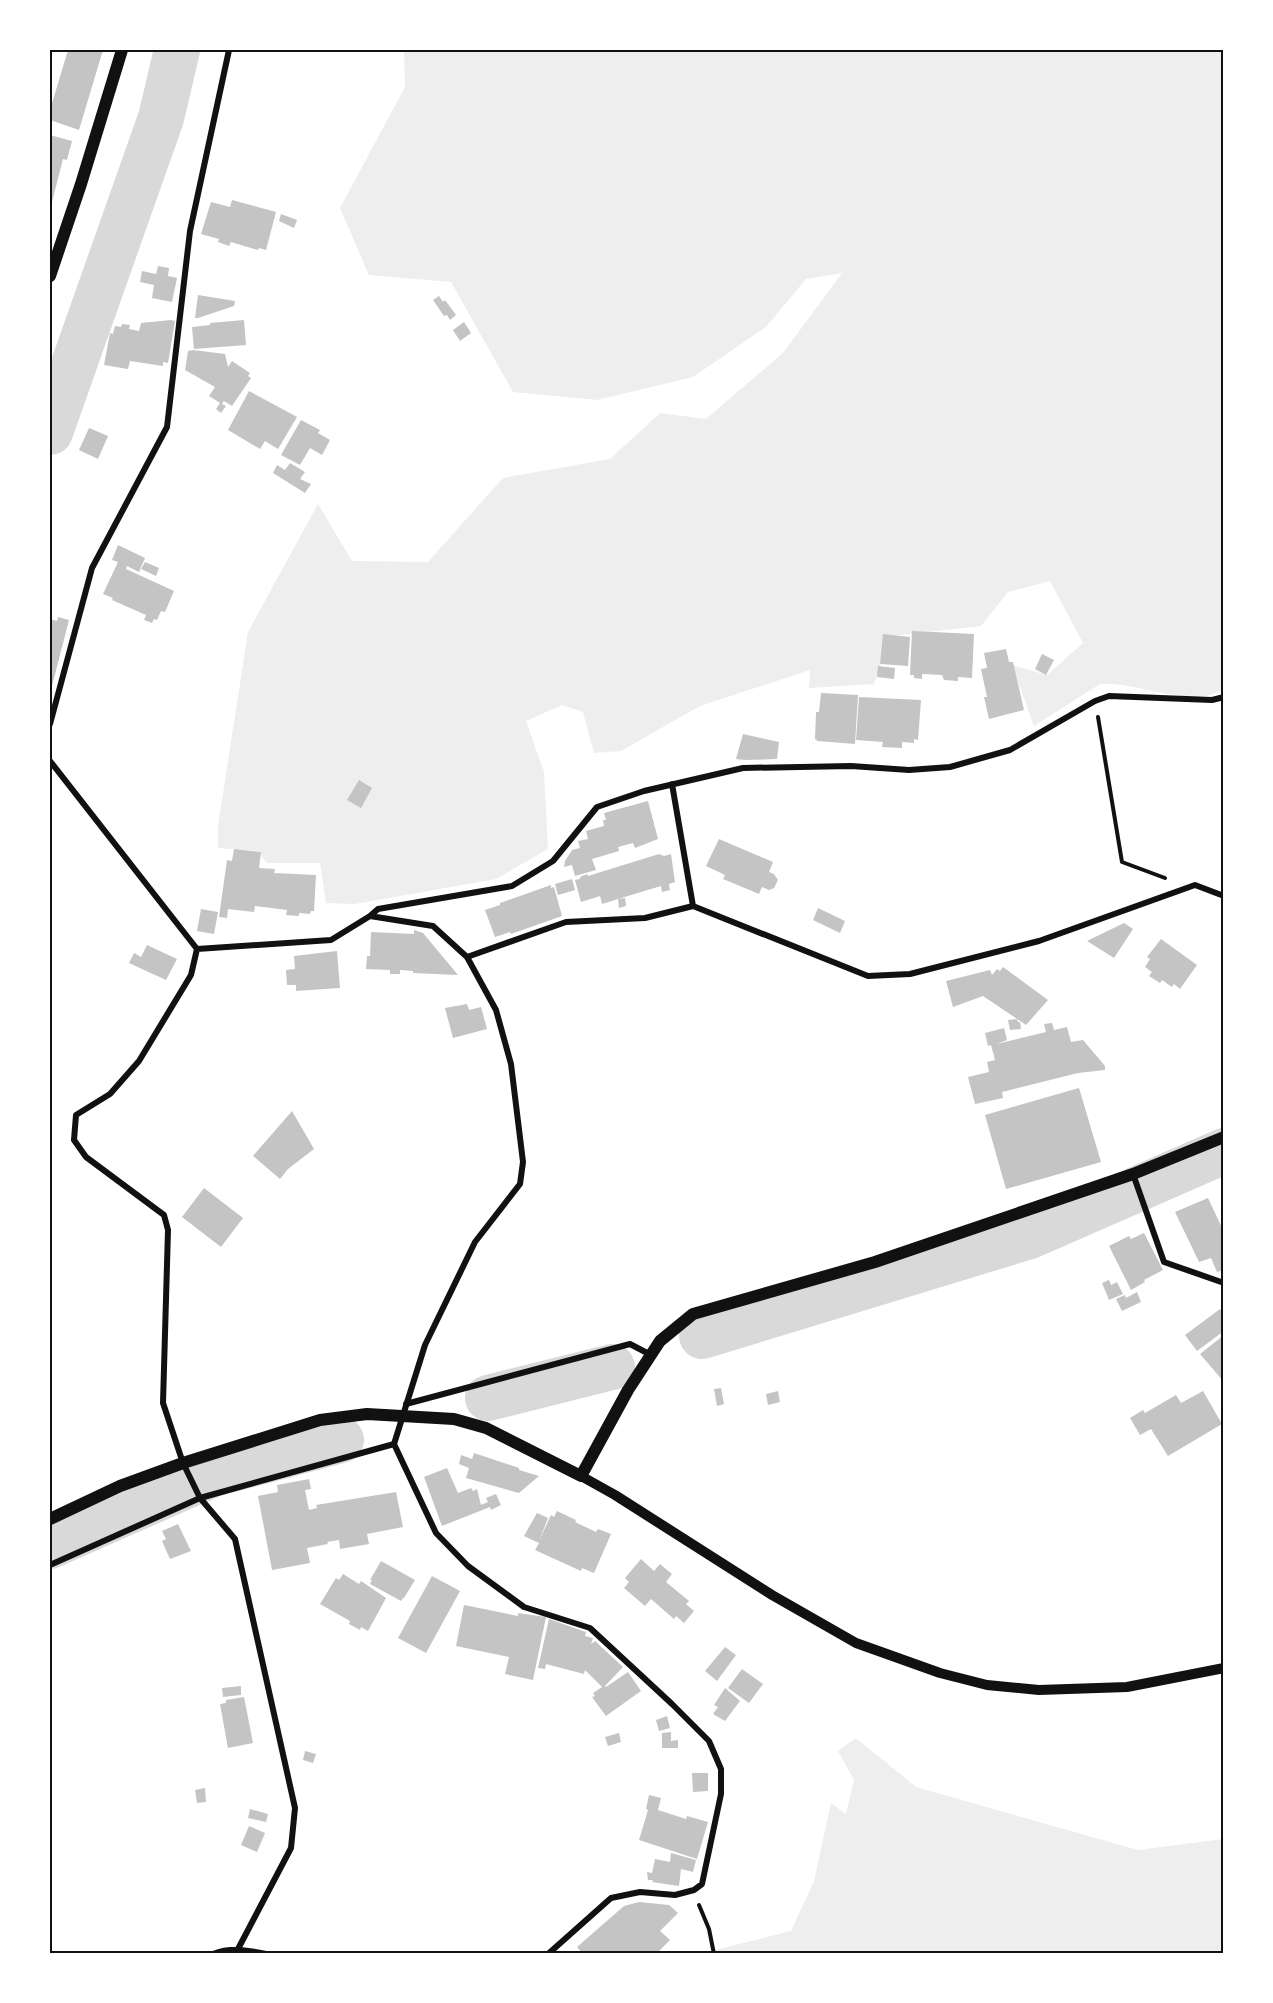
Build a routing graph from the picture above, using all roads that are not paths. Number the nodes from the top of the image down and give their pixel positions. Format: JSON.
{"nodes":[{"id":1,"x":122,"y":50,"type":"edge"},
{"id":2,"x":229,"y":50,"type":"edge"},
{"id":3,"x":50,"y":276,"type":"edge"},
{"id":4,"x":1224,"y":697,"type":"edge"},
{"id":5,"x":50,"y":724,"type":"edge"},
{"id":6,"x":50,"y":761,"type":"edge"},
{"id":7,"x":672,"y":784,"type":"junction"},
{"id":8,"x":1224,"y":896,"type":"edge"},
{"id":9,"x":693,"y":906,"type":"junction"},
{"id":10,"x":370,"y":916,"type":"junction"},
{"id":11,"x":197,"y":949,"type":"junction"},
{"id":12,"x":467,"y":957,"type":"junction"},
{"id":13,"x":1224,"y":1137,"type":"edge"},
{"id":14,"x":1133,"y":1174,"type":"junction"},
{"id":15,"x":1224,"y":1283,"type":"edge"},
{"id":16,"x":651,"y":1355,"type":"junction"},
{"id":17,"x":405,"y":1410,"type":"junction"},
{"id":18,"x":393,"y":1444,"type":"junction"},
{"id":19,"x":183,"y":1463,"type":"junction"},
{"id":20,"x":581,"y":1476,"type":"junction"},
{"id":21,"x":200,"y":1498,"type":"junction"},
{"id":22,"x":50,"y":1519,"type":"edge"},
{"id":23,"x":50,"y":1565,"type":"edge"},
{"id":24,"x":1224,"y":1668,"type":"edge"},
{"id":25,"x":238,"y":1949,"type":"junction"},
{"id":26,"x":213,"y":1953,"type":"edge"},
{"id":27,"x":266,"y":1953,"type":"edge"},
{"id":28,"x":548,"y":1953,"type":"edge"}],
"edges":[{"from":1,"to":3,"type":"main road"},
{"from":2,"to":5,"type":"street"},
{"from":4,"to":7,"type":"street"},
{"from":6,"to":11,"type":"street"},
{"from":7,"to":9,"type":"street"},
{"from":7,"to":10,"type":"street"},
{"from":8,"to":9,"type":"street"},
{"from":9,"to":12,"type":"street"},
{"from":10,"to":11,"type":"street"},
{"from":10,"to":12,"type":"street"},
{"from":11,"to":19,"type":"street"},
{"from":12,"to":17,"type":"street"},
{"from":13,"to":14,"type":"main road"},
{"from":14,"to":15,"type":"street"},
{"from":14,"to":16,"type":"main road"},
{"from":16,"to":17,"type":"street"},
{"from":16,"to":20,"type":"main road"},
{"from":17,"to":18,"type":"street"},
{"from":17,"to":19,"type":"main road"},
{"from":17,"to":20,"type":"main road"},
{"from":18,"to":21,"type":"street"},
{"from":18,"to":28,"type":"street"},
{"from":19,"to":21,"type":"street"},
{"from":19,"to":22,"type":"main road"},
{"from":20,"to":24,"type":"street"},
{"from":21,"to":23,"type":"street"},
{"from":21,"to":25,"type":"street"},
{"from":25,"to":26,"type":"street"},
{"from":25,"to":27,"type":"street"}]}
